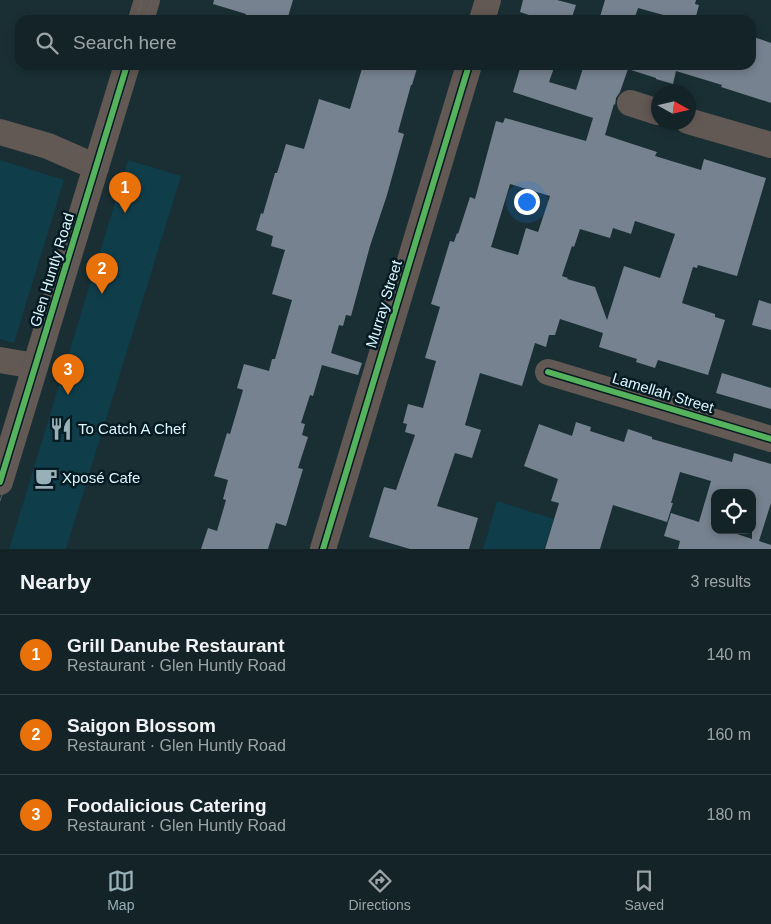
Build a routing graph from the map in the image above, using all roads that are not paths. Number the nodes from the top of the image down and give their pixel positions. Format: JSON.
{"nodes":[{"id":1,"x":147,"y":0,"type":"edge"},
{"id":2,"x":488,"y":0,"type":"edge"},
{"id":3,"x":142,"y":15,"type":"edge"},
{"id":4,"x":484,"y":15,"type":"edge"},
{"id":5,"x":125,"y":70,"type":"edge"},
{"id":6,"x":467,"y":70,"type":"edge"},
{"id":7,"x":630,"y":103,"type":"dead end"},
{"id":8,"x":651,"y":110,"type":"edge"},
{"id":9,"x":696,"y":122,"type":"edge"},
{"id":10,"x":0,"y":132,"type":"edge"},
{"id":11,"x":771,"y":145,"type":"edge"},
{"id":12,"x":98,"y":160,"type":"junction"},
{"id":13,"x":0,"y":360,"type":"edge"},
{"id":14,"x":0,"y":367,"type":"edge"},
{"id":15,"x":548,"y":372,"type":"dead end"},
{"id":16,"x":33,"y":374,"type":"junction"},
{"id":17,"x":771,"y":439,"type":"edge"},
{"id":18,"x":0,"y":482,"type":"edge"},
{"id":19,"x":323,"y":549,"type":"edge"}],
"edges":[{"from":1,"to":3,"type":"street"},
{"from":2,"to":4,"type":"street"},
{"from":5,"to":12,"type":"street","name":"Glen Huntly Road"},
{"from":6,"to":19,"type":"street","name":"Murray Street"},
{"from":7,"to":8,"type":"street"},
{"from":9,"to":11,"type":"street"},
{"from":10,"to":12,"type":"street"},
{"from":12,"to":16,"type":"street","name":"Glen Huntly Road"},
{"from":13,"to":16,"type":"street"},
{"from":14,"to":16,"type":"street"},
{"from":15,"to":17,"type":"street","name":"Lamellah Street"},
{"from":16,"to":18,"type":"street","name":"Glen Huntly Road"}]}
